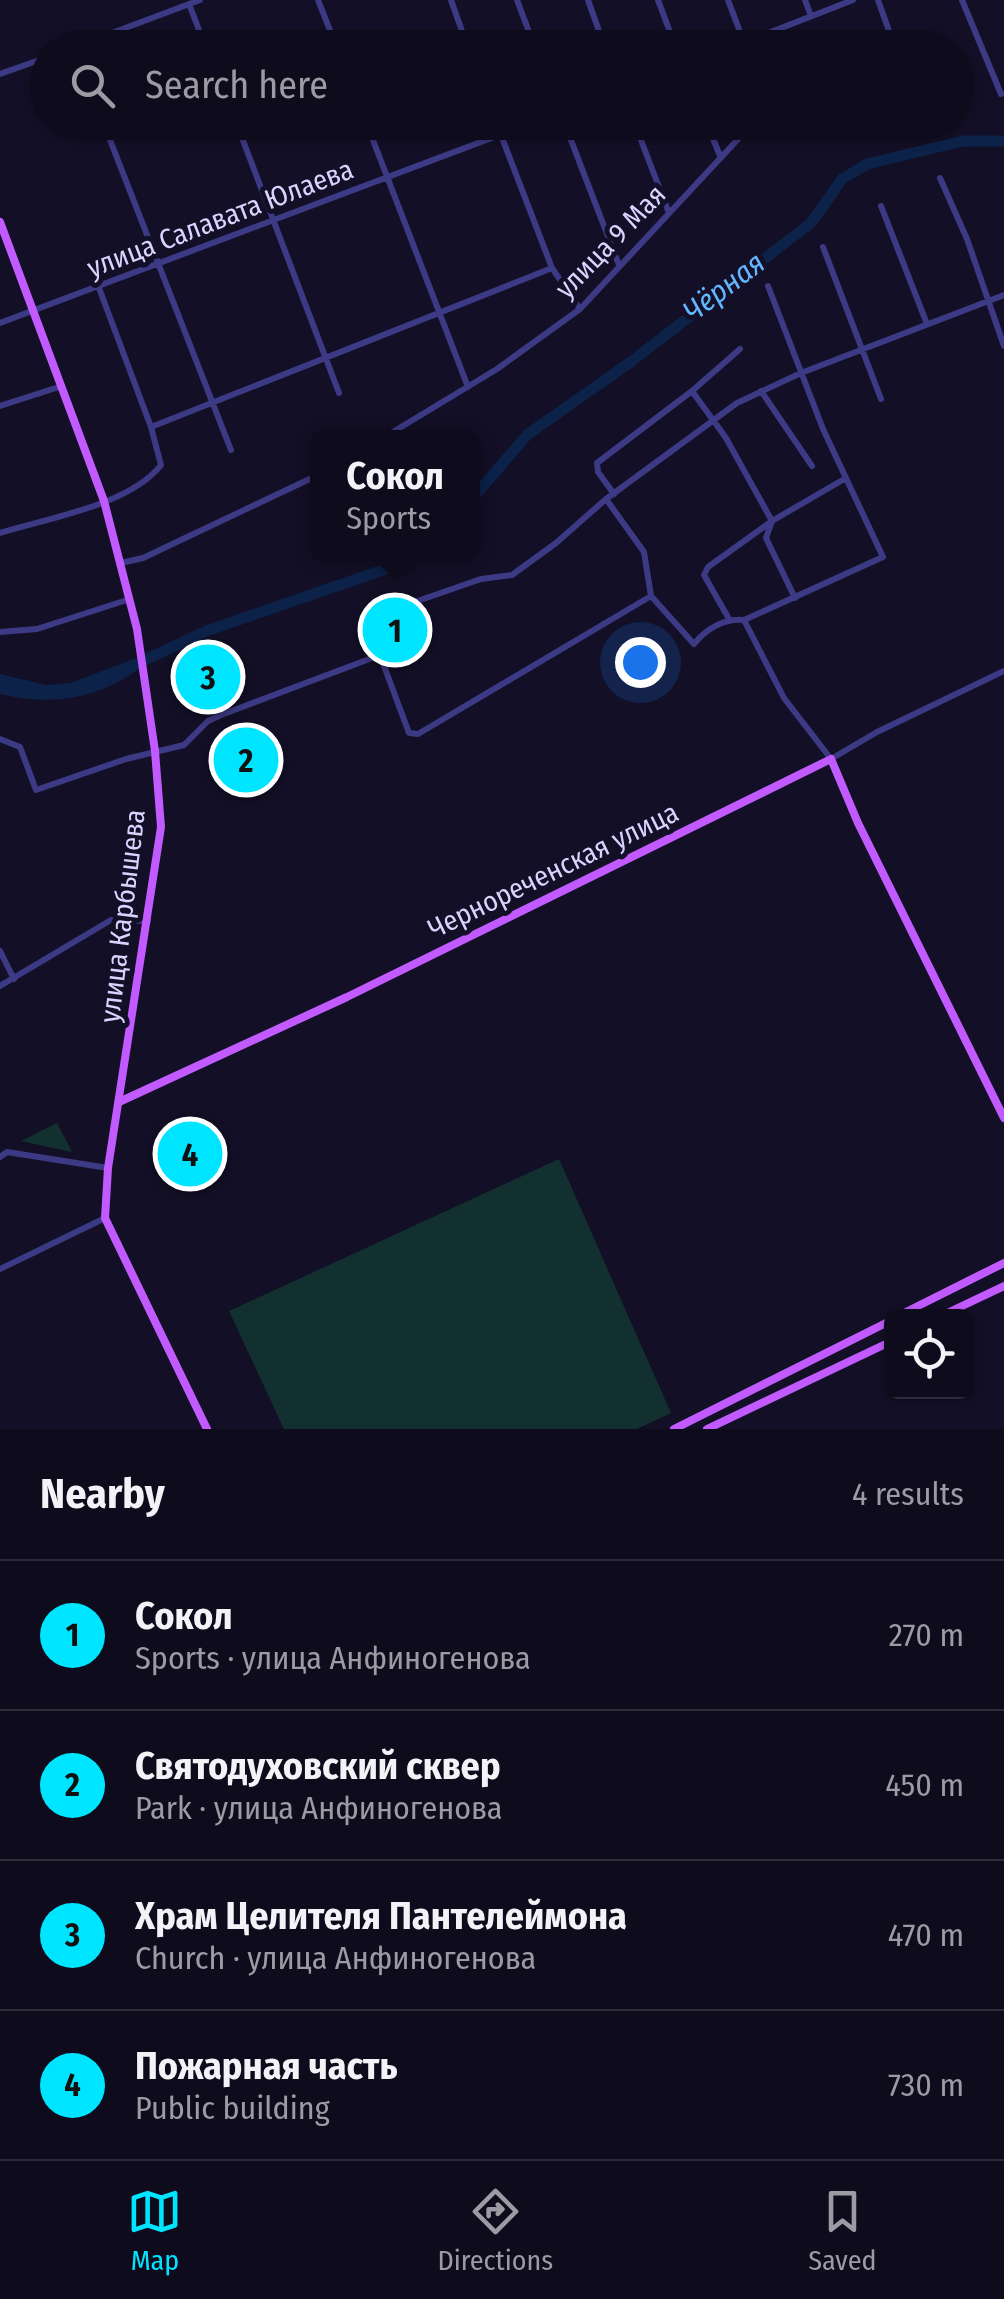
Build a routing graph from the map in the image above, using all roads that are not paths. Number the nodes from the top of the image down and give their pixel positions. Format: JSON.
{"nodes":[{"id":1,"x":200,"y":0,"type":"edge"},
{"id":2,"x":318,"y":0,"type":"edge"},
{"id":3,"x":450,"y":0,"type":"edge"},
{"id":4,"x":517,"y":0,"type":"edge"},
{"id":5,"x":588,"y":0,"type":"edge"},
{"id":6,"x":658,"y":0,"type":"edge"},
{"id":7,"x":728,"y":0,"type":"edge"},
{"id":8,"x":804,"y":0,"type":"edge"},
{"id":9,"x":854,"y":0,"type":"edge"},
{"id":10,"x":878,"y":0,"type":"edge"},
{"id":11,"x":962,"y":0,"type":"edge"},
{"id":12,"x":189,"y":4,"type":"junction"},
{"id":13,"x":810,"y":16,"type":"junction"},
{"id":14,"x":119,"y":30,"type":"edge"},
{"id":15,"x":199,"y":30,"type":"edge"},
{"id":16,"x":330,"y":30,"type":"edge"},
{"id":17,"x":461,"y":30,"type":"edge"},
{"id":18,"x":528,"y":30,"type":"edge"},
{"id":19,"x":599,"y":30,"type":"edge"},
{"id":20,"x":669,"y":30,"type":"edge"},
{"id":21,"x":739,"y":30,"type":"edge"},
{"id":22,"x":779,"y":30,"type":"edge"},
{"id":23,"x":889,"y":30,"type":"edge"},
{"id":24,"x":30,"y":63,"type":"edge"},
{"id":25,"x":0,"y":74,"type":"edge"},
{"id":26,"x":1001,"y":94,"type":"dead end"},
{"id":27,"x":110,"y":140,"type":"edge"},
{"id":28,"x":243,"y":140,"type":"edge"},
{"id":29,"x":373,"y":140,"type":"edge"},
{"id":30,"x":487,"y":140,"type":"edge"},
{"id":31,"x":502,"y":140,"type":"edge"},
{"id":32,"x":571,"y":140,"type":"edge"},
{"id":33,"x":641,"y":140,"type":"edge"},
{"id":34,"x":714,"y":140,"type":"edge"},
{"id":35,"x":738,"y":140,"type":"edge"},
{"id":36,"x":721,"y":158,"type":"junction"},
{"id":37,"x":940,"y":178,"type":"dead end"},
{"id":38,"x":388,"y":179,"type":"junction"},
{"id":39,"x":881,"y":206,"type":"dead end"},
{"id":40,"x":669,"y":212,"type":"junction"},
{"id":41,"x":0,"y":222,"type":"edge"},
{"id":42,"x":275,"y":222,"type":"junction"},
{"id":43,"x":824,"y":247,"type":"dead end"},
{"id":44,"x":619,"y":264,"type":"junction"},
{"id":45,"x":158,"y":265,"type":"junction"},
{"id":46,"x":552,"y":268,"type":"junction"},
{"id":47,"x":768,"y":286,"type":"dead end"},
{"id":48,"x":99,"y":288,"type":"junction"},
{"id":49,"x":1004,"y":296,"type":"edge"},
{"id":50,"x":990,"y":301,"type":"junction"},
{"id":51,"x":580,"y":309,"type":"junction"},
{"id":52,"x":34,"y":312,"type":"junction"},
{"id":53,"x":438,"y":314,"type":"junction"},
{"id":54,"x":0,"y":323,"type":"edge"},
{"id":55,"x":927,"y":324,"type":"junction"},
{"id":56,"x":1004,"y":346,"type":"edge"},
{"id":57,"x":740,"y":350,"type":"dead end"},
{"id":58,"x":864,"y":350,"type":"junction"},
{"id":59,"x":323,"y":358,"type":"junction"},
{"id":60,"x":801,"y":372,"type":"junction"},
{"id":61,"x":62,"y":386,"type":"junction"},
{"id":62,"x":468,"y":387,"type":"junction"},
{"id":63,"x":692,"y":391,"type":"junction"},
{"id":64,"x":761,"y":391,"type":"junction"},
{"id":65,"x":340,"y":393,"type":"dead end"},
{"id":66,"x":881,"y":399,"type":"dead end"},
{"id":67,"x":212,"y":403,"type":"junction"},
{"id":68,"x":0,"y":406,"type":"edge"},
{"id":69,"x":712,"y":419,"type":"junction"},
{"id":70,"x":151,"y":427,"type":"junction"},
{"id":71,"x":396,"y":430,"type":"edge"},
{"id":72,"x":230,"y":450,"type":"dead end"},
{"id":73,"x":812,"y":466,"type":"dead end"},
{"id":74,"x":846,"y":478,"type":"junction"},
{"id":75,"x":310,"y":479,"type":"edge"},
{"id":76,"x":610,"y":497,"type":"junction"},
{"id":77,"x":104,"y":501,"type":"junction"},
{"id":78,"x":772,"y":521,"type":"junction"},
{"id":79,"x":0,"y":533,"type":"edge"},
{"id":80,"x":766,"y":538,"type":"junction"},
{"id":81,"x":749,"y":539,"type":"junction"},
{"id":82,"x":120,"y":562,"type":"junction"},
{"id":83,"x":652,"y":596,"type":"junction"},
{"id":84,"x":130,"y":598,"type":"junction"},
{"id":85,"x":795,"y":598,"type":"junction"},
{"id":86,"x":730,"y":619,"type":"junction"},
{"id":87,"x":744,"y":620,"type":"junction"},
{"id":88,"x":0,"y":632,"type":"edge"},
{"id":89,"x":380,"y":655,"type":"junction"},
{"id":90,"x":1004,"y":672,"type":"edge"},
{"id":91,"x":0,"y":739,"type":"edge"},
{"id":92,"x":155,"y":752,"type":"junction"},
{"id":93,"x":831,"y":759,"type":"junction"},
{"id":94,"x":148,"y":921,"type":"junction"},
{"id":95,"x":0,"y":951,"type":"edge"},
{"id":96,"x":14,"y":979,"type":"junction"},
{"id":97,"x":0,"y":986,"type":"edge"},
{"id":98,"x":119,"y":1102,"type":"junction"},
{"id":99,"x":1004,"y":1118,"type":"edge"},
{"id":100,"x":0,"y":1157,"type":"edge"},
{"id":101,"x":108,"y":1168,"type":"junction"},
{"id":102,"x":105,"y":1218,"type":"junction"},
{"id":103,"x":1004,"y":1263,"type":"edge"},
{"id":104,"x":0,"y":1269,"type":"edge"},
{"id":105,"x":1004,"y":1286,"type":"edge"},
{"id":106,"x":913,"y":1309,"type":"edge"},
{"id":107,"x":956,"y":1309,"type":"edge"},
{"id":108,"x":884,"y":1323,"type":"edge"},
{"id":109,"x":842,"y":1344,"type":"junction"},
{"id":110,"x":884,"y":1345,"type":"edge"},
{"id":111,"x":850,"y":1361,"type":"junction"},
{"id":112,"x":207,"y":1429,"type":"edge"},
{"id":113,"x":674,"y":1429,"type":"edge"},
{"id":114,"x":706,"y":1429,"type":"edge"}],
"edges":[{"from":1,"to":12,"type":"street"},
{"from":2,"to":16,"type":"street"},
{"from":3,"to":17,"type":"street"},
{"from":4,"to":18,"type":"street"},
{"from":5,"to":19,"type":"street"},
{"from":6,"to":20,"type":"street"},
{"from":7,"to":21,"type":"street"},
{"from":8,"to":13,"type":"street"},
{"from":9,"to":13,"type":"street"},
{"from":10,"to":23,"type":"street"},
{"from":11,"to":26,"type":"street"},
{"from":12,"to":14,"type":"street"},
{"from":12,"to":15,"type":"street"},
{"from":13,"to":22,"type":"street"},
{"from":24,"to":25,"type":"street"},
{"from":27,"to":45,"type":"street"},
{"from":28,"to":42,"type":"street"},
{"from":29,"to":38,"type":"street"},
{"from":30,"to":38,"type":"street","name":"улица Салавата Юлаева"},
{"from":31,"to":46,"type":"street"},
{"from":32,"to":44,"type":"street"},
{"from":33,"to":40,"type":"street"},
{"from":34,"to":36,"type":"street"},
{"from":35,"to":36,"type":"street","name":"улица 9 Мая"},
{"from":36,"to":40,"type":"street","name":"улица 9 Мая"},
{"from":37,"to":50,"type":"street"},
{"from":38,"to":42,"type":"street","name":"улица Салавата Юлаева"},
{"from":38,"to":53,"type":"street"},
{"from":39,"to":55,"type":"street"},
{"from":40,"to":44,"type":"street","name":"улица 9 Мая"},
{"from":41,"to":52,"type":"main road","name":"улица Карбышева"},
{"from":42,"to":45,"type":"street","name":"улица Салавата Юлаева"},
{"from":42,"to":59,"type":"street"},
{"from":43,"to":58,"type":"street"},
{"from":44,"to":51,"type":"street","name":"улица 9 Мая"},
{"from":45,"to":48,"type":"street","name":"улица Салавата Юлаева"},
{"from":45,"to":67,"type":"street"},
{"from":46,"to":51,"type":"street"},
{"from":46,"to":53,"type":"street"},
{"from":47,"to":60,"type":"street"},
{"from":48,"to":52,"type":"street","name":"улица Салавата Юлаева"},
{"from":48,"to":70,"type":"street"},
{"from":49,"to":50,"type":"street"},
{"from":50,"to":55,"type":"street"},
{"from":50,"to":56,"type":"street"},
{"from":51,"to":62,"type":"street","name":"улица 9 Мая"},
{"from":52,"to":54,"type":"street","name":"улица Салавата Юлаева"},
{"from":52,"to":61,"type":"main road","name":"улица Карбышева"},
{"from":53,"to":59,"type":"street"},
{"from":53,"to":62,"type":"street"},
{"from":55,"to":58,"type":"street"},
{"from":57,"to":63,"type":"street"},
{"from":58,"to":60,"type":"street"},
{"from":58,"to":66,"type":"street"},
{"from":59,"to":65,"type":"street"},
{"from":59,"to":67,"type":"street"},
{"from":60,"to":64,"type":"street"},
{"from":60,"to":74,"type":"street"},
{"from":61,"to":68,"type":"street"},
{"from":61,"to":77,"type":"main road","name":"улица Карбышева"},
{"from":62,"to":71,"type":"street","name":"улица 9 Мая"},
{"from":63,"to":69,"type":"street"},
{"from":63,"to":76,"type":"street"},
{"from":64,"to":69,"type":"street"},
{"from":64,"to":73,"type":"street"},
{"from":67,"to":70,"type":"street"},
{"from":67,"to":72,"type":"street"},
{"from":69,"to":76,"type":"street"},
{"from":69,"to":78,"type":"street"},
{"from":70,"to":77,"type":"street"},
{"from":74,"to":78,"type":"street"},
{"from":74,"to":85,"type":"street"},
{"from":75,"to":82,"type":"street"},
{"from":76,"to":83,"type":"street"},
{"from":76,"to":89,"type":"street"},
{"from":77,"to":79,"type":"street"},
{"from":77,"to":82,"type":"main road","name":"улица Карбышева"},
{"from":78,"to":80,"type":"street"},
{"from":78,"to":81,"type":"street"},
{"from":80,"to":81,"type":"street"},
{"from":80,"to":85,"type":"street"},
{"from":81,"to":86,"type":"street"},
{"from":82,"to":84,"type":"main road","name":"улица Карбышева"},
{"from":83,"to":86,"type":"street"},
{"from":83,"to":89,"type":"street"},
{"from":84,"to":88,"type":"street"},
{"from":84,"to":92,"type":"main road","name":"улица Карбышева"},
{"from":85,"to":87,"type":"street"},
{"from":86,"to":87,"type":"street"},
{"from":87,"to":93,"type":"street"},
{"from":89,"to":92,"type":"street"},
{"from":90,"to":93,"type":"street","name":"Чернореченская улица"},
{"from":91,"to":92,"type":"street"},
{"from":92,"to":94,"type":"main road","name":"улица Карбышева"},
{"from":93,"to":98,"type":"main road","name":"Чернореченская улица"},
{"from":93,"to":99,"type":"main road"},
{"from":94,"to":96,"type":"street"},
{"from":94,"to":98,"type":"main road","name":"улица Карбышева"},
{"from":95,"to":96,"type":"street"},
{"from":96,"to":97,"type":"street"},
{"from":98,"to":101,"type":"main road","name":"улица Карбышева"},
{"from":100,"to":101,"type":"street"},
{"from":101,"to":102,"type":"main road","name":"улица Карбышева"},
{"from":102,"to":104,"type":"street"},
{"from":102,"to":112,"type":"main road"},
{"from":103,"to":106,"type":"main road"},
{"from":105,"to":107,"type":"main road"},
{"from":108,"to":109,"type":"main road"},
{"from":109,"to":111,"type":"main road"},
{"from":109,"to":113,"type":"main road"},
{"from":110,"to":111,"type":"main road"},
{"from":111,"to":114,"type":"main road"}]}
